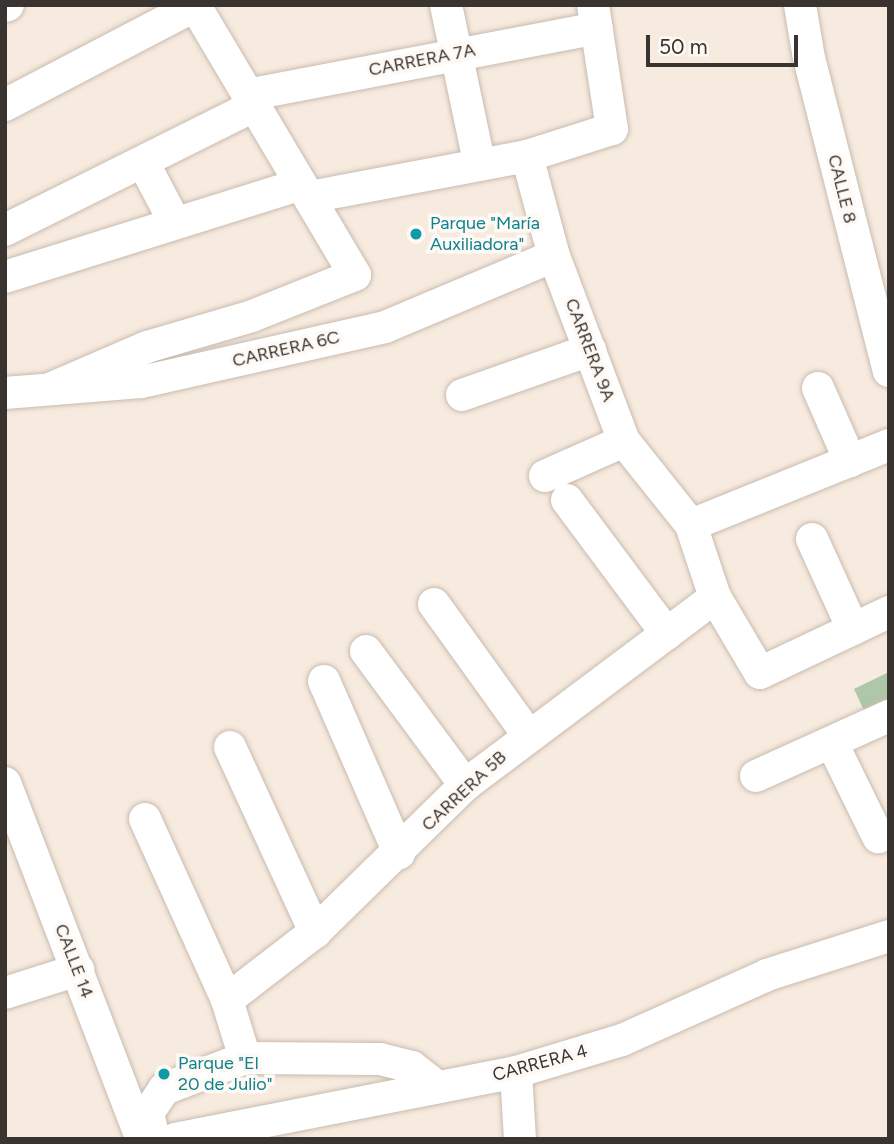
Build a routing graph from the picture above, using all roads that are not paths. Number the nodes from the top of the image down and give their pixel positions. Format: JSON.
{"nodes":[{"id":1,"x":196,"y":5,"type":"edge"},
{"id":2,"x":446,"y":5,"type":"edge"},
{"id":3,"x":800,"y":5,"type":"edge"},
{"id":4,"x":595,"y":17,"type":"edge"},
{"id":5,"x":454,"y":53,"type":"junction"},
{"id":6,"x":251,"y":101,"type":"junction"},
{"id":7,"x":5,"y":105,"type":"edge"},
{"id":8,"x":527,"y":156,"type":"junction"},
{"id":9,"x":143,"y":162,"type":"junction"},
{"id":10,"x":479,"y":162,"type":"junction"},
{"id":11,"x":306,"y":190,"type":"junction"},
{"id":12,"x":175,"y":223,"type":"junction"},
{"id":13,"x":5,"y":230,"type":"edge"},
{"id":14,"x":554,"y":256,"type":"junction"},
{"id":15,"x":5,"y":277,"type":"edge"},
{"id":16,"x":590,"y":350,"type":"junction"},
{"id":17,"x":889,"y":371,"type":"edge"},
{"id":18,"x":52,"y":388,"type":"junction"},
{"id":19,"x":818,"y":388,"type":"dead end"},
{"id":20,"x":5,"y":393,"type":"edge"},
{"id":21,"x":462,"y":395,"type":"dead end"},
{"id":22,"x":624,"y":441,"type":"junction"},
{"id":23,"x":889,"y":445,"type":"edge"},
{"id":24,"x":850,"y":461,"type":"junction"},
{"id":25,"x":545,"y":476,"type":"dead end"},
{"id":26,"x":566,"y":500,"type":"dead end"},
{"id":27,"x":691,"y":525,"type":"junction"},
{"id":28,"x":813,"y":539,"type":"dead end"},
{"id":29,"x":715,"y":597,"type":"junction"},
{"id":30,"x":434,"y":604,"type":"dead end"},
{"id":31,"x":889,"y":612,"type":"edge"},
{"id":32,"x":853,"y":629,"type":"junction"},
{"id":33,"x":667,"y":634,"type":"junction"},
{"id":34,"x":366,"y":651,"type":"dead end"},
{"id":35,"x":324,"y":681,"type":"dead end"},
{"id":36,"x":889,"y":716,"type":"edge"},
{"id":37,"x":528,"y":735,"type":"junction"},
{"id":38,"x":832,"y":743,"type":"junction"},
{"id":39,"x":230,"y":747,"type":"dead end"},
{"id":40,"x":756,"y":776,"type":"dead end"},
{"id":41,"x":5,"y":783,"type":"edge"},
{"id":42,"x":465,"y":785,"type":"junction"},
{"id":43,"x":145,"y":819,"type":"dead end"},
{"id":44,"x":878,"y":837,"type":"dead end"},
{"id":45,"x":399,"y":853,"type":"junction"},
{"id":46,"x":315,"y":932,"type":"junction"},
{"id":47,"x":889,"y":936,"type":"edge"},
{"id":48,"x":78,"y":970,"type":"junction"},
{"id":49,"x":5,"y":992,"type":"edge"},
{"id":50,"x":227,"y":1000,"type":"junction"},
{"id":51,"x":245,"y":1058,"type":"junction"},
{"id":52,"x":516,"y":1072,"type":"junction"},
{"id":53,"x":438,"y":1087,"type":"junction"},
{"id":54,"x":142,"y":1139,"type":"edge"},
{"id":55,"x":154,"y":1139,"type":"edge"},
{"id":56,"x":175,"y":1139,"type":"edge"},
{"id":57,"x":520,"y":1139,"type":"edge"}],
"edges":[{"from":1,"to":6,"type":"street"},
{"from":1,"to":7,"type":"street"},
{"from":2,"to":5,"type":"street"},
{"from":3,"to":17,"type":"street","name":"CALLE 8"},
{"from":4,"to":5,"type":"street","name":"CARRERA 7A"},
{"from":4,"to":8,"type":"street"},
{"from":5,"to":6,"type":"street","name":"CARRERA 7A"},
{"from":5,"to":10,"type":"street"},
{"from":6,"to":9,"type":"street","name":"CARRERA 7A"},
{"from":6,"to":11,"type":"street"},
{"from":8,"to":10,"type":"street"},
{"from":8,"to":14,"type":"street","name":"CARRERA 9A"},
{"from":9,"to":12,"type":"street"},
{"from":9,"to":13,"type":"street","name":"CARRERA 7A"},
{"from":10,"to":11,"type":"street"},
{"from":11,"to":12,"type":"street"},
{"from":11,"to":18,"type":"street"},
{"from":12,"to":15,"type":"street"},
{"from":14,"to":16,"type":"street","name":"CARRERA 9A"},
{"from":14,"to":18,"type":"street","name":"CARRERA 6C"},
{"from":16,"to":21,"type":"street"},
{"from":16,"to":22,"type":"street","name":"CARRERA 9A"},
{"from":18,"to":20,"type":"street","name":"CARRERA 6C"},
{"from":19,"to":24,"type":"street"},
{"from":22,"to":25,"type":"street"},
{"from":22,"to":27,"type":"street","name":"CARRERA 9A"},
{"from":23,"to":24,"type":"street"},
{"from":24,"to":27,"type":"street"},
{"from":26,"to":33,"type":"street"},
{"from":27,"to":29,"type":"street"},
{"from":28,"to":32,"type":"street"},
{"from":29,"to":32,"type":"street"},
{"from":29,"to":33,"type":"street","name":"CARRERA 5B"},
{"from":30,"to":37,"type":"street"},
{"from":31,"to":32,"type":"street"},
{"from":33,"to":37,"type":"street","name":"CARRERA 5B"},
{"from":34,"to":42,"type":"street"},
{"from":35,"to":45,"type":"street"},
{"from":36,"to":38,"type":"street"},
{"from":37,"to":42,"type":"street","name":"CARRERA 5B"},
{"from":38,"to":40,"type":"street"},
{"from":38,"to":44,"type":"street"},
{"from":39,"to":46,"type":"street"},
{"from":41,"to":48,"type":"street","name":"CALLE 14"},
{"from":42,"to":45,"type":"street","name":"CARRERA 5B"},
{"from":43,"to":50,"type":"street"},
{"from":45,"to":46,"type":"street","name":"CARRERA 5B"},
{"from":46,"to":50,"type":"street","name":"CARRERA 5B"},
{"from":47,"to":52,"type":"street","name":"CARRERA 4"},
{"from":48,"to":49,"type":"street"},
{"from":48,"to":54,"type":"street","name":"CALLE 14"},
{"from":50,"to":51,"type":"street"},
{"from":51,"to":53,"type":"street"},
{"from":51,"to":55,"type":"street"},
{"from":52,"to":53,"type":"street","name":"CARRERA 4"},
{"from":52,"to":57,"type":"street"},
{"from":53,"to":56,"type":"street","name":"CARRERA 4"}]}
